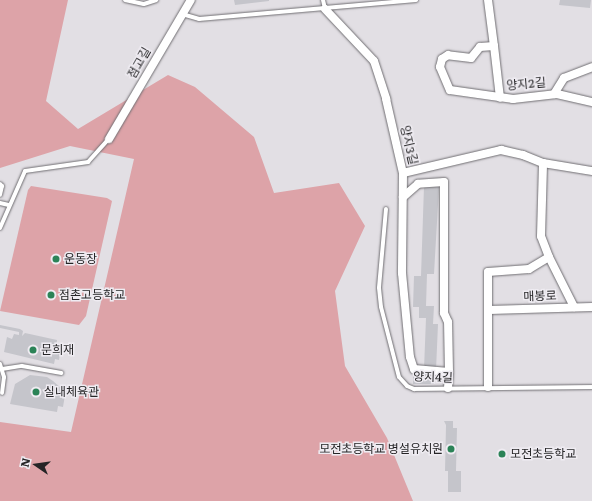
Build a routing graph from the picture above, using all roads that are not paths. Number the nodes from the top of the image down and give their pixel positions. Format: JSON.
{"nodes":[{"id":1,"x":125,"y":0,"type":"edge"},
{"id":2,"x":156,"y":0,"type":"edge"},
{"id":3,"x":190,"y":0,"type":"edge"},
{"id":4,"x":322,"y":0,"type":"edge"},
{"id":5,"x":416,"y":0,"type":"edge"},
{"id":6,"x":488,"y":0,"type":"edge"},
{"id":7,"x":325,"y":9,"type":"junction"},
{"id":8,"x":182,"y":14,"type":"junction"},
{"id":9,"x":494,"y":46,"type":"junction"},
{"id":10,"x":592,"y":67,"type":"edge"},
{"id":11,"x":554,"y":94,"type":"junction"},
{"id":12,"x":500,"y":98,"type":"junction"},
{"id":13,"x":592,"y":102,"type":"edge"},
{"id":14,"x":109,"y":139,"type":"joint"},
{"id":15,"x":543,"y":163,"type":"junction"},
{"id":16,"x":592,"y":171,"type":"edge"},
{"id":17,"x":402,"y":173,"type":"junction"},
{"id":18,"x":0,"y":184,"type":"edge"},
{"id":19,"x":0,"y":195,"type":"edge"},
{"id":20,"x":403,"y":197,"type":"junction"},
{"id":21,"x":0,"y":203,"type":"edge"},
{"id":22,"x":9,"y":205,"type":"junction"},
{"id":23,"x":386,"y":209,"type":"dead end"},
{"id":24,"x":0,"y":228,"type":"edge"},
{"id":25,"x":549,"y":257,"type":"junction"},
{"id":26,"x":574,"y":307,"type":"junction"},
{"id":27,"x":592,"y":307,"type":"edge"},
{"id":28,"x":489,"y":310,"type":"junction"},
{"id":29,"x":1,"y":367,"type":"edge"},
{"id":30,"x":449,"y":372,"type":"junction"},
{"id":31,"x":61,"y":373,"type":"dead end"},
{"id":32,"x":488,"y":387,"type":"junction"},
{"id":33,"x":592,"y":387,"type":"edge"},
{"id":34,"x":448,"y":388,"type":"junction"},
{"id":35,"x":2,"y":393,"type":"dead end"}],
"edges":[{"from":1,"to":2,"type":"lane"},
{"from":3,"to":8,"type":"street","name":"점고길"},
{"from":4,"to":7,"type":"lane","name":"양지3길"},
{"from":5,"to":7,"type":"lane"},
{"from":6,"to":9,"type":"street","name":"양지2길"},
{"from":7,"to":8,"type":"lane"},
{"from":7,"to":17,"type":"street","name":"양지3길"},
{"from":8,"to":14,"type":"street","name":"점고길"},
{"from":9,"to":12,"type":"street","name":"양지2길"},
{"from":9,"to":12,"type":"street","name":"양지2길"},
{"from":10,"to":11,"type":"street","name":"양지2길"},
{"from":11,"to":12,"type":"street","name":"양지2길"},
{"from":11,"to":13,"type":"street","name":"양지2길"},
{"from":14,"to":22,"type":"lane"},
{"from":15,"to":16,"type":"street","name":"양지3길"},
{"from":15,"to":17,"type":"street","name":"양지3길"},
{"from":15,"to":25,"type":"street"},
{"from":17,"to":20,"type":"street"},
{"from":18,"to":19,"type":"lane"},
{"from":20,"to":30,"type":"street"},
{"from":20,"to":30,"type":"street"},
{"from":21,"to":22,"type":"lane"},
{"from":22,"to":24,"type":"lane"},
{"from":23,"to":34,"type":"lane","name":"양지4길"},
{"from":25,"to":26,"type":"street"},
{"from":25,"to":28,"type":"street"},
{"from":26,"to":27,"type":"street","name":"매봉로"},
{"from":26,"to":28,"type":"street","name":"매봉로"},
{"from":28,"to":32,"type":"street"},
{"from":29,"to":31,"type":"lane"},
{"from":29,"to":35,"type":"lane"},
{"from":30,"to":34,"type":"street"},
{"from":32,"to":33,"type":"lane","name":"양지4길"},
{"from":32,"to":34,"type":"lane","name":"양지4길"}]}
